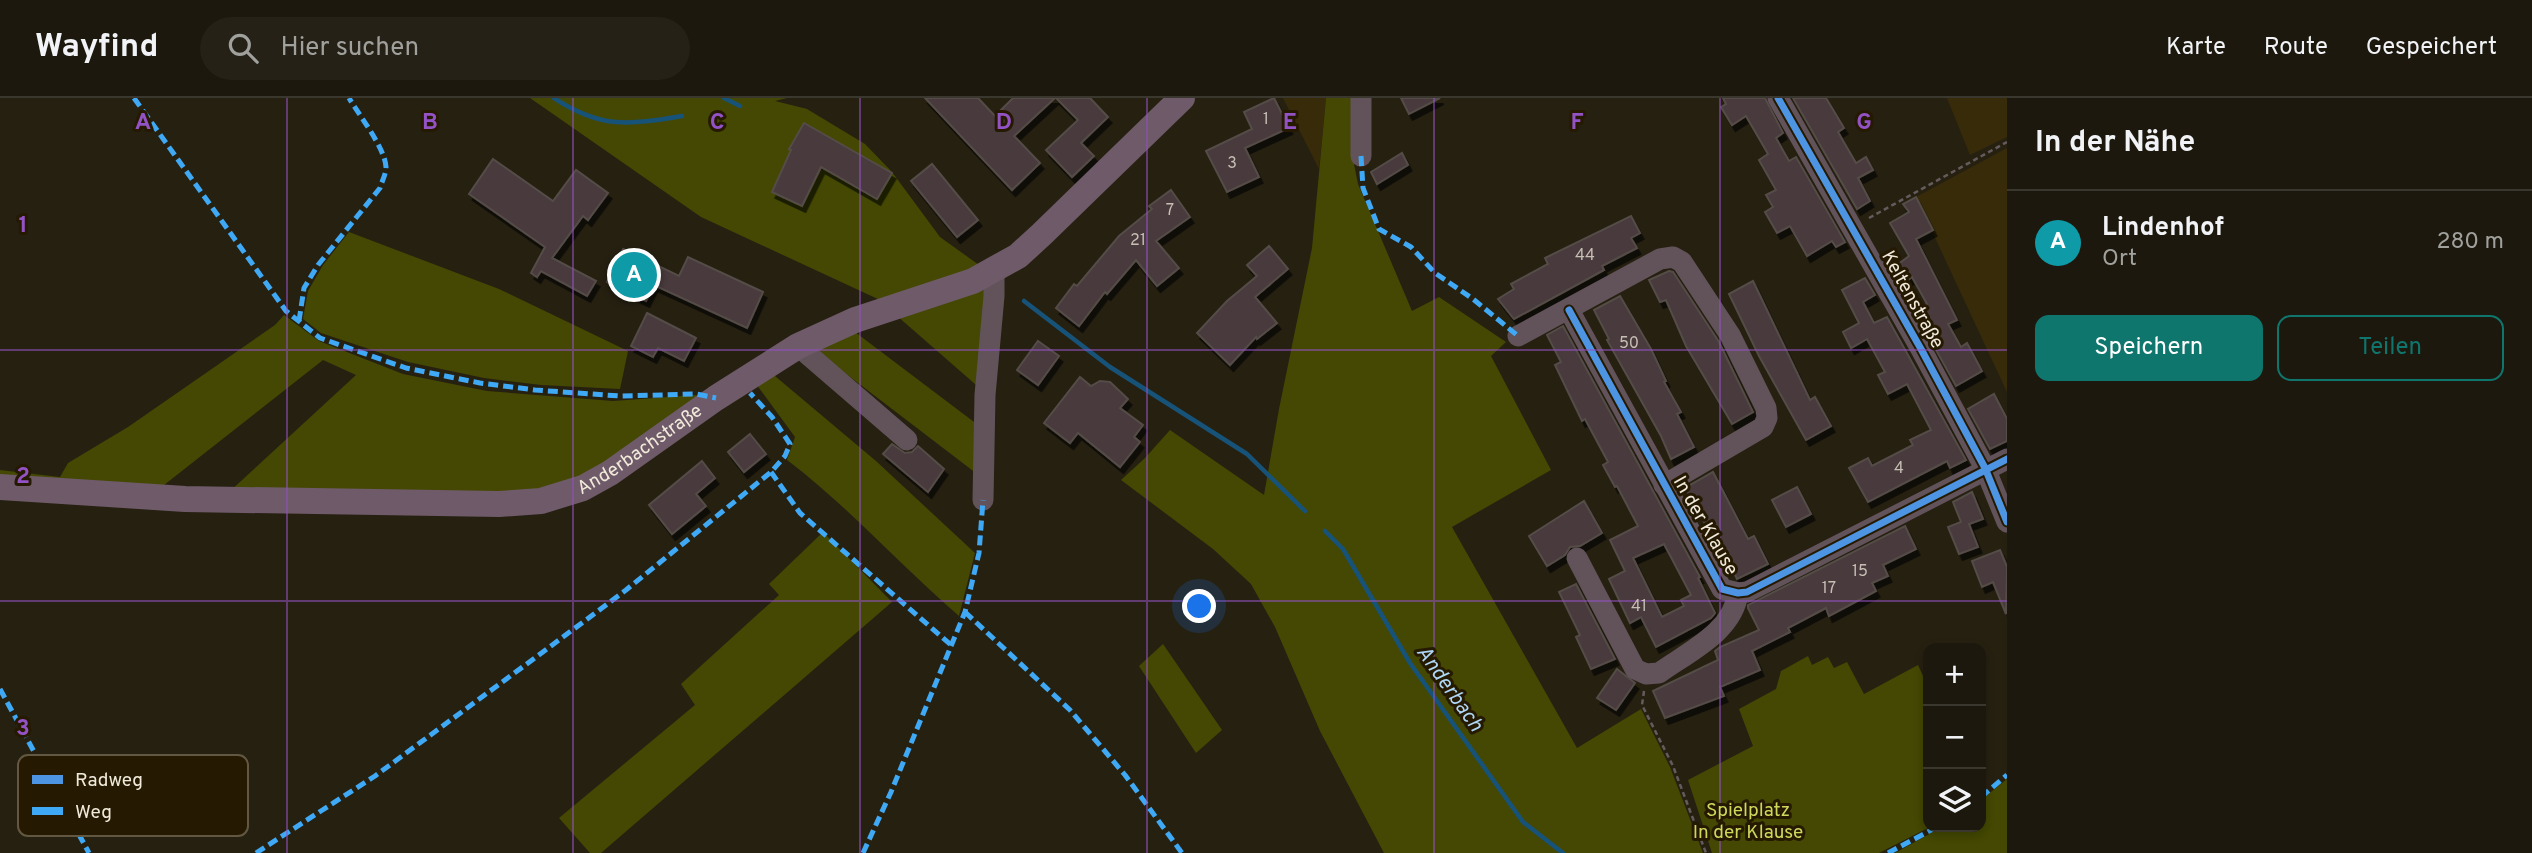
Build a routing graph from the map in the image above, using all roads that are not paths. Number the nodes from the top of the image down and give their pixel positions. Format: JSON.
{"nodes":[{"id":1,"x":1182,"y":98,"type":"edge"},
{"id":2,"x":1361,"y":98,"type":"edge"},
{"id":3,"x":1778,"y":98,"type":"edge"},
{"id":4,"x":1361,"y":156,"type":"dead end"},
{"id":5,"x":994,"y":271,"type":"junction"},
{"id":6,"x":1569,"y":310,"type":"junction"},
{"id":7,"x":1518,"y":336,"type":"dead end"},
{"id":8,"x":798,"y":346,"type":"junction"},
{"id":9,"x":907,"y":440,"type":"dead end"},
{"id":10,"x":2007,"y":458,"type":"edge"},
{"id":11,"x":1985,"y":468,"type":"junction"},
{"id":12,"x":1664,"y":485,"type":"junction"},
{"id":13,"x":0,"y":487,"type":"edge"},
{"id":14,"x":983,"y":500,"type":"dead end"},
{"id":15,"x":2007,"y":522,"type":"edge"},
{"id":16,"x":1577,"y":559,"type":"dead end"},
{"id":17,"x":1738,"y":593,"type":"junction"}],
"edges":[{"from":1,"to":5,"type":"main road","name":"Anderbachstraße"},
{"from":2,"to":4,"type":"street"},
{"from":3,"to":11,"type":"street","name":"Keltenstraße"},
{"from":5,"to":8,"type":"main road","name":"Anderbachstraße"},
{"from":5,"to":14,"type":"street"},
{"from":6,"to":7,"type":"street","name":"In der Klause"},
{"from":6,"to":12,"type":"street","name":"In der Klause"},
{"from":6,"to":12,"type":"street","name":"In der Klause"},
{"from":8,"to":9,"type":"street"},
{"from":8,"to":13,"type":"main road","name":"Anderbachstraße"},
{"from":10,"to":11,"type":"street","name":"In der Klause"},
{"from":11,"to":15,"type":"street","name":"Keltenstraße"},
{"from":11,"to":17,"type":"street","name":"In der Klause"},
{"from":12,"to":17,"type":"street","name":"In der Klause"},
{"from":16,"to":17,"type":"street","name":"In der Klause"}]}
